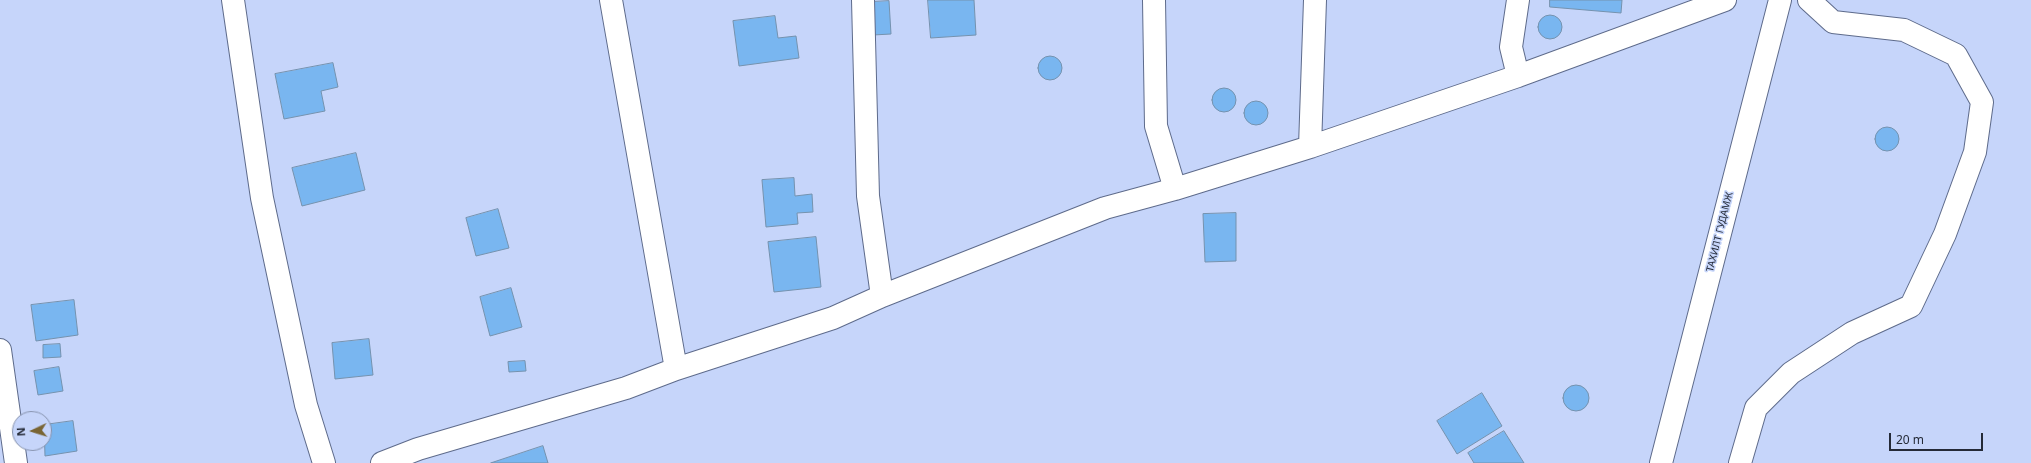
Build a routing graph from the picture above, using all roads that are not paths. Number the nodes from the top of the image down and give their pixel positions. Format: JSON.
{"nodes":[{"id":1,"x":233,"y":0,"type":"edge"},
{"id":2,"x":611,"y":0,"type":"edge"},
{"id":3,"x":863,"y":0,"type":"edge"},
{"id":4,"x":1154,"y":0,"type":"edge"},
{"id":5,"x":1315,"y":0,"type":"edge"},
{"id":6,"x":1518,"y":0,"type":"edge"},
{"id":7,"x":1725,"y":0,"type":"edge"},
{"id":8,"x":1780,"y":0,"type":"edge"},
{"id":9,"x":1809,"y":0,"type":"edge"},
{"id":10,"x":1687,"y":7,"type":"edge"},
{"id":11,"x":1518,"y":76,"type":"junction"},
{"id":12,"x":1310,"y":147,"type":"junction"},
{"id":13,"x":1175,"y":189,"type":"junction"},
{"id":14,"x":882,"y":296,"type":"junction"},
{"id":15,"x":0,"y":350,"type":"edge"},
{"id":16,"x":676,"y":369,"type":"junction"},
{"id":17,"x":16,"y":463,"type":"edge"},
{"id":18,"x":324,"y":463,"type":"edge"},
{"id":19,"x":382,"y":463,"type":"edge"},
{"id":20,"x":1661,"y":463,"type":"edge"},
{"id":21,"x":1740,"y":463,"type":"edge"}],
"edges":[{"from":1,"to":18,"type":"street"},
{"from":2,"to":16,"type":"street"},
{"from":3,"to":14,"type":"street"},
{"from":4,"to":13,"type":"street"},
{"from":5,"to":12,"type":"street"},
{"from":6,"to":11,"type":"street"},
{"from":7,"to":10,"type":"street"},
{"from":8,"to":20,"type":"street","name":"ТАХИЛТ ГУДАМЖ"},
{"from":9,"to":21,"type":"street"},
{"from":10,"to":11,"type":"street"},
{"from":11,"to":12,"type":"street"},
{"from":12,"to":13,"type":"street"},
{"from":13,"to":14,"type":"street"},
{"from":14,"to":16,"type":"street"},
{"from":15,"to":17,"type":"street"},
{"from":16,"to":19,"type":"street"}]}
